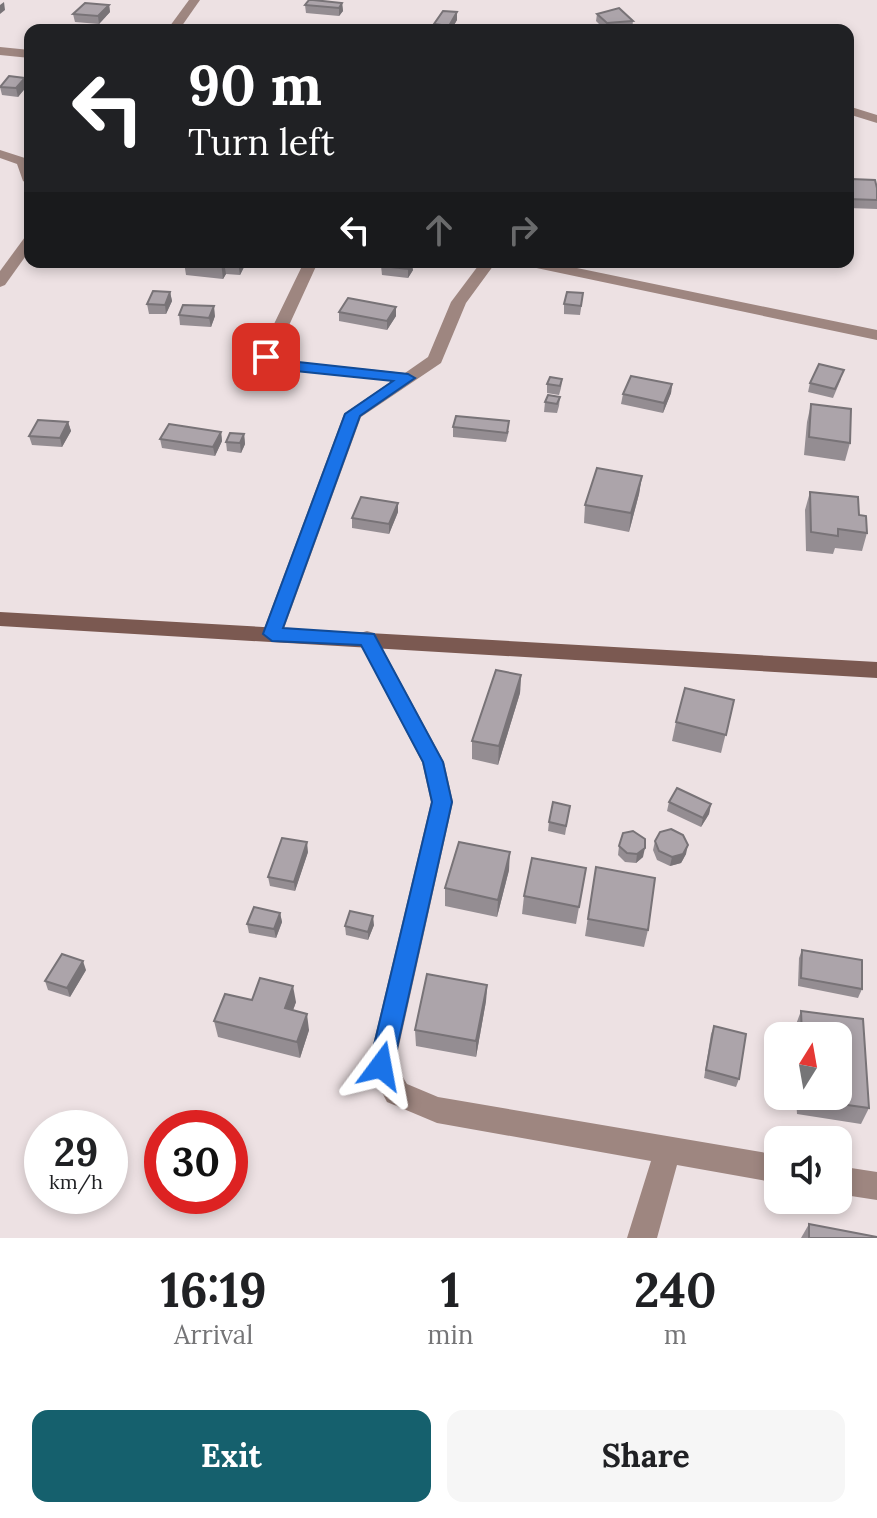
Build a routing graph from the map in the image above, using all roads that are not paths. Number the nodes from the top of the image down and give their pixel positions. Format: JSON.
{"nodes":[{"id":1,"x":195,"y":0,"type":"edge"},
{"id":2,"x":177,"y":24,"type":"edge"},
{"id":3,"x":0,"y":51,"type":"edge"},
{"id":4,"x":24,"y":53,"type":"edge"},
{"id":5,"x":877,"y":107,"type":"edge"},
{"id":6,"x":854,"y":109,"type":"edge"},
{"id":7,"x":854,"y":111,"type":"edge"},
{"id":8,"x":877,"y":119,"type":"edge"},
{"id":9,"x":0,"y":154,"type":"edge"},
{"id":10,"x":24,"y":165,"type":"edge"},
{"id":11,"x":24,"y":248,"type":"edge"},
{"id":12,"x":308,"y":268,"type":"edge"},
{"id":13,"x":484,"y":268,"type":"edge"},
{"id":14,"x":556,"y":268,"type":"edge"},
{"id":15,"x":0,"y":282,"type":"edge"},
{"id":16,"x":877,"y":335,"type":"edge"},
{"id":17,"x":408,"y":378,"type":"junction"},
{"id":18,"x":0,"y":619,"type":"edge"},
{"id":19,"x":272,"y":634,"type":"junction"},
{"id":20,"x":367,"y":638,"type":"junction"},
{"id":21,"x":877,"y":670,"type":"edge"},
{"id":22,"x":668,"y":1150,"type":"junction"},
{"id":23,"x":764,"y":1167,"type":"edge"},
{"id":24,"x":852,"y":1182,"type":"edge"},
{"id":25,"x":877,"y":1186,"type":"edge"},
{"id":26,"x":642,"y":1238,"type":"edge"}],
"edges":[{"from":1,"to":2,"type":"street"},
{"from":3,"to":4,"type":"street"},
{"from":5,"to":6,"type":"street"},
{"from":7,"to":8,"type":"street"},
{"from":9,"to":10,"type":"street"},
{"from":11,"to":15,"type":"street"},
{"from":12,"to":17,"type":"street"},
{"from":13,"to":17,"type":"street"},
{"from":14,"to":16,"type":"street"},
{"from":17,"to":19,"type":"street"},
{"from":18,"to":19,"type":"street"},
{"from":19,"to":20,"type":"street"},
{"from":20,"to":21,"type":"street"},
{"from":20,"to":22,"type":"street"},
{"from":22,"to":23,"type":"street"},
{"from":22,"to":26,"type":"street"},
{"from":24,"to":25,"type":"street"}]}
